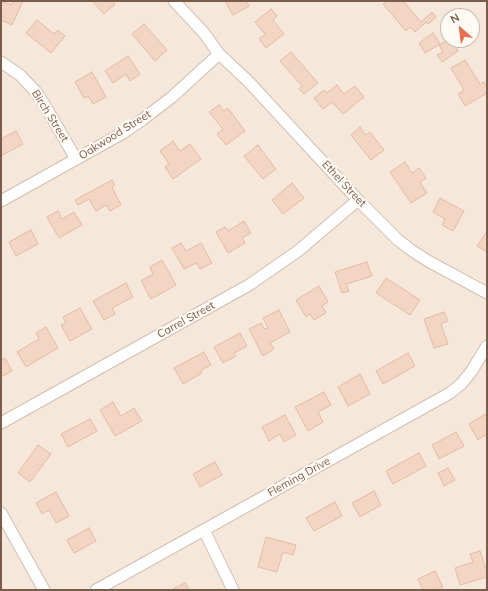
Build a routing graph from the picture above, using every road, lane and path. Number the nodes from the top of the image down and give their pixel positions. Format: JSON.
{"nodes":[{"id":1,"x":174,"y":1,"type":"edge"},
{"id":2,"x":219,"y":54,"type":"junction"},
{"id":3,"x":1,"y":62,"type":"edge"},
{"id":4,"x":76,"y":159,"type":"junction"},
{"id":5,"x":358,"y":200,"type":"junction"},
{"id":6,"x":1,"y":201,"type":"edge"},
{"id":7,"x":487,"y":293,"type":"edge"},
{"id":8,"x":487,"y":346,"type":"edge"},
{"id":9,"x":1,"y":423,"type":"edge"},
{"id":10,"x":1,"y":513,"type":"edge"},
{"id":11,"x":204,"y":530,"type":"junction"},
{"id":12,"x":44,"y":590,"type":"edge"},
{"id":13,"x":96,"y":590,"type":"edge"},
{"id":14,"x":233,"y":590,"type":"edge"}],
"edges":[{"from":1,"to":2,"type":"street","name":"Ethel Street"},
{"from":2,"to":4,"type":"street","name":"Oakwood Street"},
{"from":2,"to":5,"type":"street","name":"Ethel Street"},
{"from":3,"to":4,"type":"street","name":"Birch Street"},
{"from":4,"to":6,"type":"street","name":"Oakwood Street"},
{"from":5,"to":7,"type":"street","name":"Ethel Street"},
{"from":5,"to":9,"type":"street","name":"Carrel Street"},
{"from":8,"to":11,"type":"street","name":"Fleming Drive"},
{"from":10,"to":12,"type":"street"},
{"from":11,"to":13,"type":"street","name":"Fleming Drive"},
{"from":11,"to":14,"type":"street"}]}
